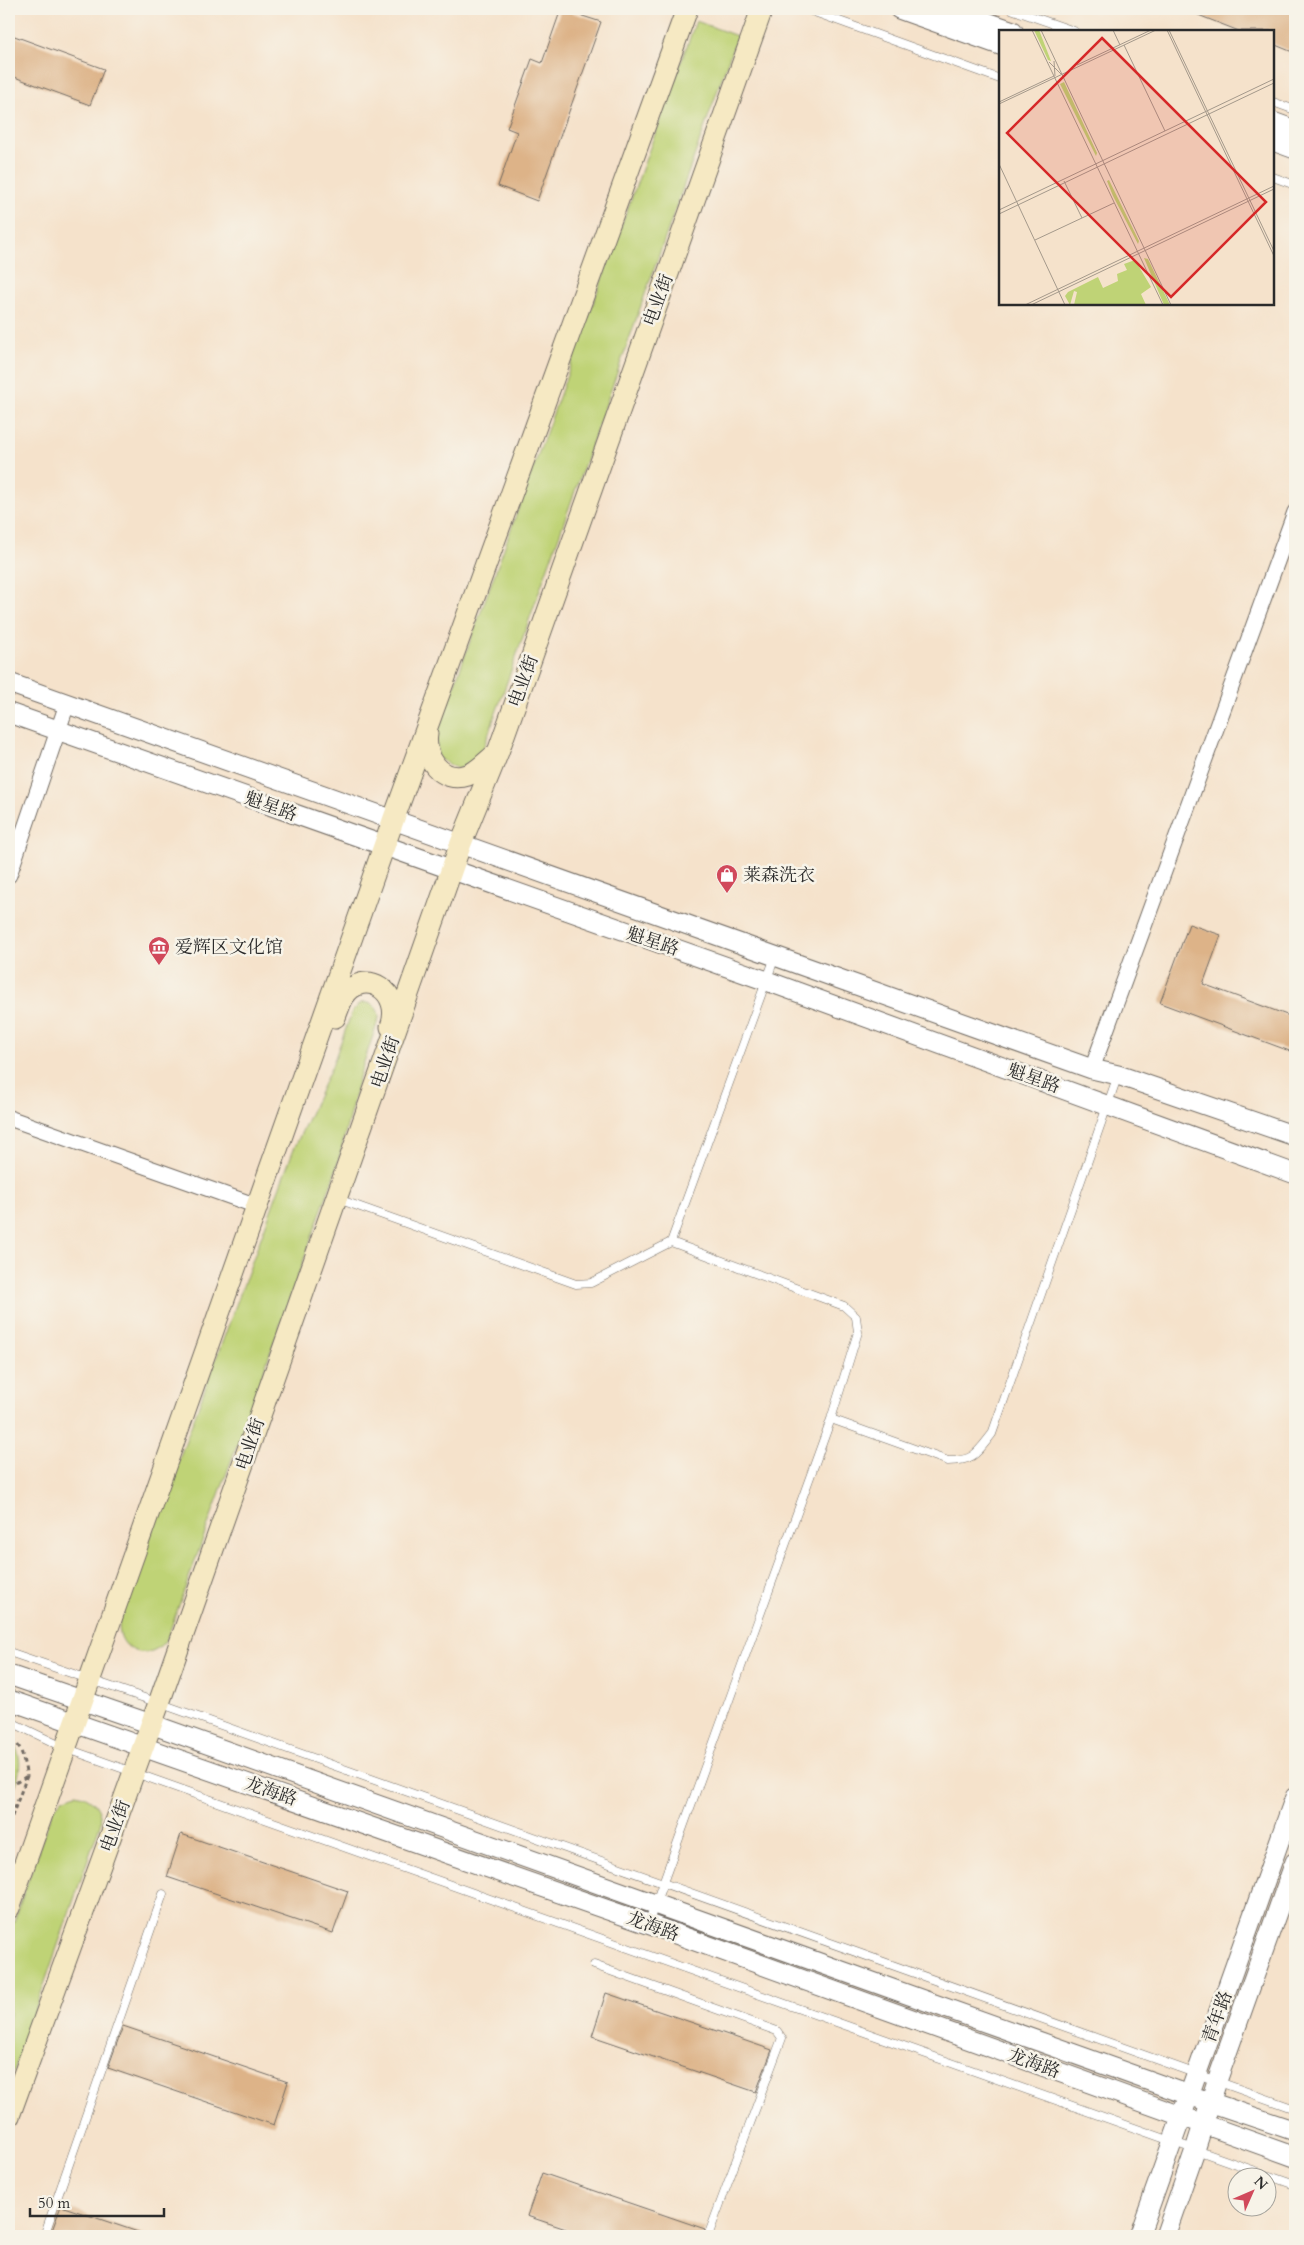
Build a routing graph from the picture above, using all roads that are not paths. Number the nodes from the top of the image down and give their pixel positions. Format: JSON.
{"nodes":[{"id":1,"x":687,"y":9,"type":"edge"},
{"id":2,"x":762,"y":9,"type":"edge"},
{"id":3,"x":806,"y":9,"type":"edge"},
{"id":4,"x":899,"y":9,"type":"edge"},
{"id":5,"x":949,"y":9,"type":"edge"},
{"id":6,"x":1011,"y":9,"type":"edge"},
{"id":7,"x":1010,"y":30,"type":"edge"},
{"id":8,"x":1071,"y":30,"type":"edge"},
{"id":9,"x":999,"y":45,"type":"edge"},
{"id":10,"x":999,"y":79,"type":"edge"},
{"id":11,"x":1274,"y":102,"type":"edge"},
{"id":12,"x":1295,"y":110,"type":"edge"},
{"id":13,"x":1274,"y":122,"type":"edge"},
{"id":14,"x":1295,"y":130,"type":"edge"},
{"id":15,"x":1274,"y":141,"type":"edge"},
{"id":16,"x":1295,"y":149,"type":"edge"},
{"id":17,"x":1274,"y":177,"type":"edge"},
{"id":18,"x":1295,"y":185,"type":"edge"},
{"id":19,"x":1295,"y":512,"type":"edge"},
{"id":20,"x":9,"y":683,"type":"edge"},
{"id":21,"x":68,"y":704,"type":"junction"},
{"id":22,"x":9,"y":712,"type":"edge"},
{"id":23,"x":429,"y":721,"type":"junction"},
{"id":24,"x":58,"y":730,"type":"junction"},
{"id":25,"x":498,"y":752,"type":"junction"},
{"id":26,"x":394,"y":818,"type":"junction"},
{"id":27,"x":461,"y":843,"type":"junction"},
{"id":28,"x":384,"y":846,"type":"junction"},
{"id":29,"x":452,"y":870,"type":"junction"},
{"id":30,"x":9,"y":875,"type":"edge"},
{"id":31,"x":775,"y":958,"type":"junction"},
{"id":32,"x":767,"y":981,"type":"junction"},
{"id":33,"x":1092,"y":1069,"type":"junction"},
{"id":34,"x":1118,"y":1075,"type":"junction"},
{"id":35,"x":292,"y":1105,"type":"junction"},
{"id":36,"x":1108,"y":1105,"type":"junction"},
{"id":37,"x":9,"y":1118,"type":"edge"},
{"id":38,"x":363,"y":1125,"type":"junction"},
{"id":39,"x":1295,"y":1136,"type":"edge"},
{"id":40,"x":1295,"y":1174,"type":"edge"},
{"id":41,"x":337,"y":1199,"type":"junction"},
{"id":42,"x":257,"y":1206,"type":"junction"},
{"id":43,"x":671,"y":1242,"type":"junction"},
{"id":44,"x":831,"y":1419,"type":"junction"},
{"id":45,"x":9,"y":1652,"type":"edge"},
{"id":46,"x":9,"y":1676,"type":"edge"},
{"id":47,"x":89,"y":1681,"type":"junction"},
{"id":48,"x":9,"y":1700,"type":"edge"},
{"id":49,"x":82,"y":1702,"type":"junction"},
{"id":50,"x":159,"y":1704,"type":"junction"},
{"id":51,"x":9,"y":1721,"type":"edge"},
{"id":52,"x":74,"y":1724,"type":"junction"},
{"id":53,"x":151,"y":1724,"type":"junction"},
{"id":54,"x":143,"y":1746,"type":"junction"},
{"id":55,"x":65,"y":1748,"type":"junction"},
{"id":56,"x":134,"y":1772,"type":"junction"},
{"id":57,"x":1295,"y":1797,"type":"edge"},
{"id":58,"x":1295,"y":1862,"type":"edge"},
{"id":59,"x":663,"y":1884,"type":"junction"},
{"id":60,"x":164,"y":1894,"type":"dead end"},
{"id":61,"x":656,"y":1905,"type":"junction"},
{"id":62,"x":9,"y":1908,"type":"edge"},
{"id":63,"x":648,"y":1924,"type":"junction"},
{"id":64,"x":594,"y":1965,"type":"dead end"},
{"id":65,"x":1197,"y":2074,"type":"junction"},
{"id":66,"x":1217,"y":2081,"type":"junction"},
{"id":67,"x":1189,"y":2095,"type":"junction"},
{"id":68,"x":1211,"y":2101,"type":"junction"},
{"id":69,"x":1295,"y":2109,"type":"edge"},
{"id":70,"x":9,"y":2116,"type":"edge"},
{"id":71,"x":1181,"y":2116,"type":"junction"},
{"id":72,"x":1204,"y":2125,"type":"junction"},
{"id":73,"x":1295,"y":2131,"type":"edge"},
{"id":74,"x":1172,"y":2142,"type":"junction"},
{"id":75,"x":1195,"y":2150,"type":"junction"},
{"id":76,"x":1295,"y":2157,"type":"edge"},
{"id":77,"x":1295,"y":2186,"type":"edge"},
{"id":78,"x":44,"y":2236,"type":"edge"},
{"id":79,"x":708,"y":2236,"type":"edge"},
{"id":80,"x":1139,"y":2236,"type":"edge"},
{"id":81,"x":1165,"y":2236,"type":"edge"}],
"edges":[{"from":1,"to":23,"type":"main road"},
{"from":2,"to":25,"type":"main road","name":"电业街"},
{"from":3,"to":10,"type":"lane"},
{"from":4,"to":9,"type":"street"},
{"from":5,"to":7,"type":"street"},
{"from":6,"to":8,"type":"lane"},
{"from":11,"to":12,"type":"lane"},
{"from":13,"to":14,"type":"street"},
{"from":15,"to":16,"type":"street"},
{"from":17,"to":18,"type":"lane"},
{"from":19,"to":33,"type":"street"},
{"from":20,"to":21,"type":"street","name":"魁星路"},
{"from":21,"to":24,"type":"street"},
{"from":21,"to":26,"type":"street","name":"魁星路"},
{"from":22,"to":24,"type":"street","name":"魁星路"},
{"from":23,"to":25,"type":"main road"},
{"from":23,"to":26,"type":"main road"},
{"from":24,"to":28,"type":"street","name":"魁星路"},
{"from":24,"to":30,"type":"street"},
{"from":25,"to":27,"type":"main road","name":"电业街"},
{"from":26,"to":27,"type":"street","name":"魁星路"},
{"from":26,"to":28,"type":"main road"},
{"from":27,"to":29,"type":"main road","name":"电业街"},
{"from":27,"to":31,"type":"street","name":"魁星路"},
{"from":28,"to":29,"type":"street","name":"魁星路"},
{"from":28,"to":35,"type":"main road"},
{"from":29,"to":32,"type":"street","name":"魁星路"},
{"from":29,"to":38,"type":"main road","name":"电业街"},
{"from":31,"to":32,"type":"lane"},
{"from":31,"to":33,"type":"street","name":"魁星路"},
{"from":32,"to":36,"type":"street","name":"魁星路"},
{"from":32,"to":43,"type":"lane"},
{"from":33,"to":34,"type":"street","name":"魁星路"},
{"from":34,"to":36,"type":"lane"},
{"from":34,"to":39,"type":"street","name":"魁星路"},
{"from":35,"to":38,"type":"main road"},
{"from":35,"to":42,"type":"main road"},
{"from":36,"to":40,"type":"street","name":"魁星路"},
{"from":36,"to":44,"type":"lane"},
{"from":37,"to":42,"type":"street"},
{"from":38,"to":41,"type":"main road","name":"电业街"},
{"from":41,"to":43,"type":"lane"},
{"from":41,"to":50,"type":"main road","name":"电业街"},
{"from":42,"to":47,"type":"main road"},
{"from":43,"to":44,"type":"lane"},
{"from":44,"to":59,"type":"lane"},
{"from":45,"to":47,"type":"lane"},
{"from":46,"to":49,"type":"street","name":"龙海路"},
{"from":47,"to":49,"type":"main road"},
{"from":47,"to":50,"type":"lane"},
{"from":48,"to":52,"type":"street","name":"龙海路"},
{"from":49,"to":52,"type":"main road"},
{"from":49,"to":53,"type":"street","name":"龙海路"},
{"from":50,"to":53,"type":"main road","name":"电业街"},
{"from":50,"to":59,"type":"lane"},
{"from":51,"to":55,"type":"lane"},
{"from":52,"to":54,"type":"street","name":"龙海路"},
{"from":52,"to":55,"type":"main road"},
{"from":53,"to":54,"type":"main road","name":"电业街"},
{"from":53,"to":61,"type":"street","name":"龙海路"},
{"from":54,"to":56,"type":"main road","name":"电业街"},
{"from":54,"to":63,"type":"street","name":"龙海路"},
{"from":55,"to":56,"type":"lane"},
{"from":55,"to":62,"type":"main road"},
{"from":56,"to":70,"type":"main road","name":"电业街"},
{"from":56,"to":74,"type":"lane"},
{"from":57,"to":65,"type":"street","name":"青年路"},
{"from":58,"to":66,"type":"street","name":"青年路"},
{"from":59,"to":61,"type":"lane"},
{"from":59,"to":65,"type":"lane"},
{"from":60,"to":78,"type":"lane"},
{"from":61,"to":63,"type":"lane"},
{"from":61,"to":67,"type":"street","name":"龙海路"},
{"from":63,"to":71,"type":"street","name":"龙海路"},
{"from":64,"to":79,"type":"lane"},
{"from":65,"to":66,"type":"lane"},
{"from":65,"to":67,"type":"street","name":"青年路"},
{"from":66,"to":68,"type":"street","name":"青年路"},
{"from":66,"to":69,"type":"lane"},
{"from":67,"to":68,"type":"street","name":"龙海路"},
{"from":67,"to":71,"type":"street","name":"青年路"},
{"from":68,"to":72,"type":"street","name":"青年路"},
{"from":68,"to":73,"type":"street","name":"龙海路"},
{"from":71,"to":72,"type":"street","name":"龙海路"},
{"from":71,"to":74,"type":"street","name":"青年路"},
{"from":72,"to":75,"type":"street","name":"青年路"},
{"from":72,"to":76,"type":"street","name":"龙海路"},
{"from":74,"to":75,"type":"lane"},
{"from":74,"to":80,"type":"street","name":"青年路"},
{"from":75,"to":77,"type":"lane"},
{"from":75,"to":81,"type":"street","name":"青年路"}]}
